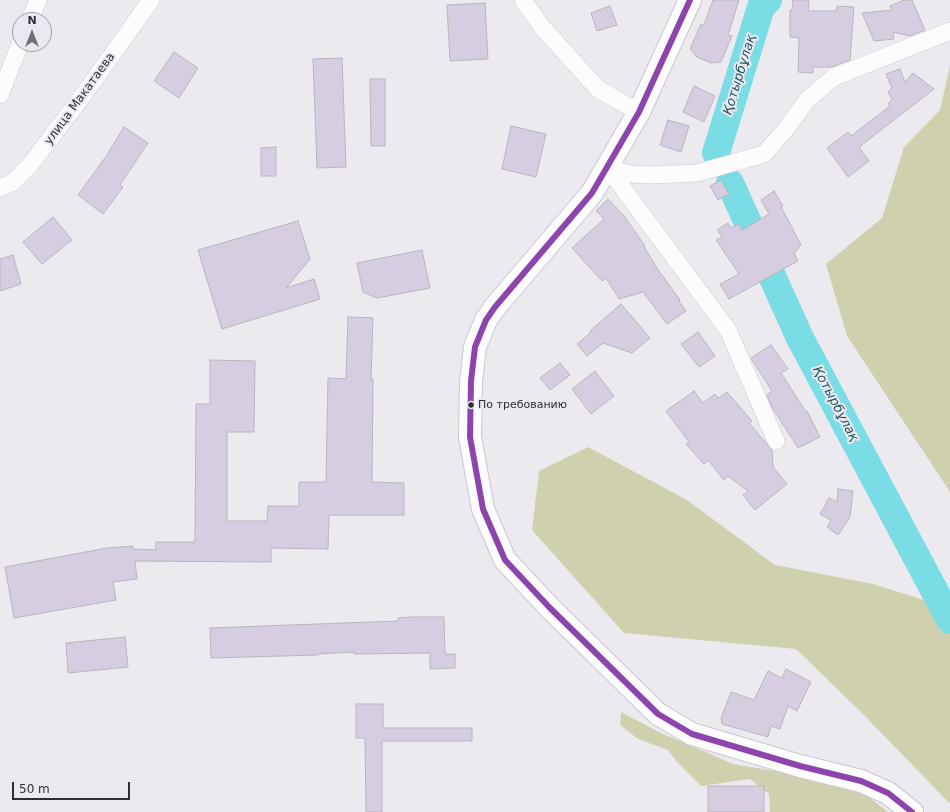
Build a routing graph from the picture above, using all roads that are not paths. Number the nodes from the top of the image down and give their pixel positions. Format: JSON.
{"nodes":[{"id":1,"x":38,"y":0,"type":"edge"},
{"id":2,"x":151,"y":0,"type":"edge"},
{"id":3,"x":523,"y":0,"type":"edge"},
{"id":4,"x":690,"y":0,"type":"edge"},
{"id":5,"x":33,"y":12,"type":"edge"},
{"id":6,"x":950,"y":32,"type":"edge"},
{"id":7,"x":17,"y":52,"type":"edge"},
{"id":8,"x":0,"y":95,"type":"edge"},
{"id":9,"x":639,"y":112,"type":"junction"},
{"id":10,"x":607,"y":167,"type":"junction"},
{"id":11,"x":0,"y":188,"type":"edge"},
{"id":12,"x":776,"y":441,"type":"dead end"},
{"id":13,"x":912,"y":812,"type":"edge"}],
"edges":[{"from":1,"to":5,"type":"street"},
{"from":2,"to":11,"type":"street","name":"улица Макатаева"},
{"from":3,"to":9,"type":"street"},
{"from":4,"to":9,"type":"main road"},
{"from":6,"to":10,"type":"street"},
{"from":7,"to":8,"type":"street"},
{"from":9,"to":10,"type":"main road"},
{"from":10,"to":12,"type":"street"},
{"from":10,"to":13,"type":"main road"}]}
